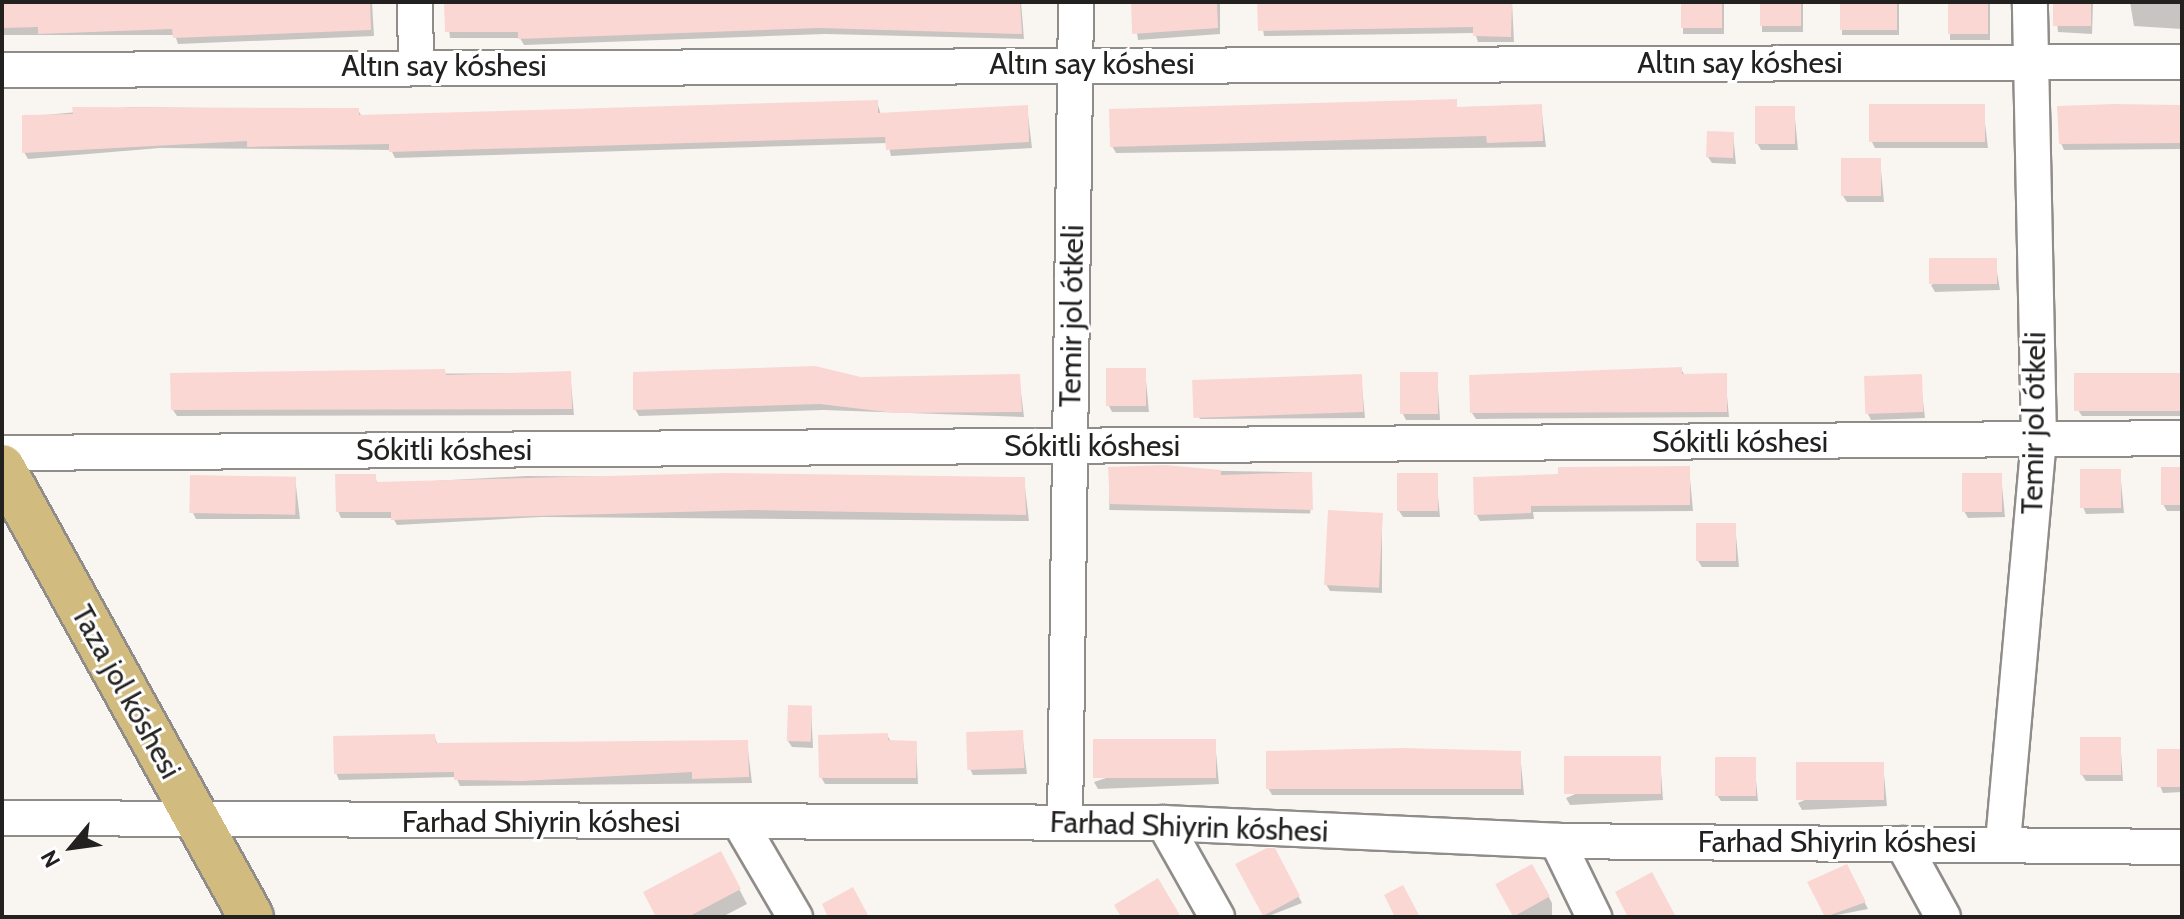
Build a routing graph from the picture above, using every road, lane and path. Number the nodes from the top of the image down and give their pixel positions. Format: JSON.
{"nodes":[{"id":1,"x":415,"y":2,"type":"edge"},
{"id":2,"x":1076,"y":2,"type":"edge"},
{"id":3,"x":2030,"y":2,"type":"edge"},
{"id":4,"x":2182,"y":62,"type":"edge"},
{"id":5,"x":1076,"y":63,"type":"junction"},
{"id":6,"x":2031,"y":63,"type":"junction"},
{"id":7,"x":416,"y":66,"type":"junction"},
{"id":8,"x":2,"y":70,"type":"edge"},
{"id":9,"x":2182,"y":438,"type":"edge"},
{"id":10,"x":2039,"y":440,"type":"junction"},
{"id":11,"x":1070,"y":446,"type":"junction"},
{"id":12,"x":2,"y":453,"type":"edge"},
{"id":13,"x":2,"y":467,"type":"edge"},
{"id":14,"x":2,"y":818,"type":"edge"},
{"id":15,"x":196,"y":820,"type":"junction"},
{"id":16,"x":740,"y":823,"type":"junction"},
{"id":17,"x":1065,"y":823,"type":"junction"},
{"id":18,"x":1164,"y":823,"type":"junction"},
{"id":19,"x":1557,"y":841,"type":"junction"},
{"id":20,"x":2003,"y":842,"type":"junction"},
{"id":21,"x":1903,"y":844,"type":"junction"},
{"id":22,"x":2182,"y":847,"type":"edge"},
{"id":23,"x":251,"y":917,"type":"edge"},
{"id":24,"x":795,"y":917,"type":"edge"},
{"id":25,"x":1217,"y":917,"type":"edge"},
{"id":26,"x":1594,"y":917,"type":"edge"},
{"id":27,"x":1943,"y":917,"type":"edge"}],
"edges":[{"from":1,"to":7,"type":"street"},
{"from":2,"to":5,"type":"street","name":"Temir jol ótkeli"},
{"from":3,"to":6,"type":"street","name":"Temir jol ótkeli"},
{"from":4,"to":6,"type":"street","name":"Altın say kóshesi"},
{"from":5,"to":6,"type":"street","name":"Altın say kóshesi"},
{"from":5,"to":7,"type":"street","name":"Altın say kóshesi"},
{"from":5,"to":11,"type":"street","name":"Temir jol ótkeli"},
{"from":6,"to":10,"type":"street","name":"Temir jol ótkeli"},
{"from":7,"to":8,"type":"street","name":"Altın say kóshesi"},
{"from":9,"to":10,"type":"street","name":"Sókitli kóshesi"},
{"from":10,"to":11,"type":"street","name":"Sókitli kóshesi"},
{"from":10,"to":20,"type":"street","name":"Temir jol ótkeli"},
{"from":11,"to":12,"type":"street","name":"Sókitli kóshesi"},
{"from":11,"to":17,"type":"street","name":"Temir jol ótkeli"},
{"from":13,"to":15,"type":"main road","name":"Taza jol kóshesi"},
{"from":14,"to":15,"type":"street","name":"Farhad Shiyrin kóshesi"},
{"from":15,"to":16,"type":"street","name":"Farhad Shiyrin kóshesi"},
{"from":15,"to":23,"type":"main road","name":"Taza jol kóshesi"},
{"from":16,"to":17,"type":"street","name":"Farhad Shiyrin kóshesi"},
{"from":16,"to":24,"type":"street"},
{"from":17,"to":18,"type":"street","name":"Farhad Shiyrin kóshesi"},
{"from":18,"to":19,"type":"street","name":"Farhad Shiyrin kóshesi"},
{"from":18,"to":25,"type":"street"},
{"from":19,"to":21,"type":"street","name":"Farhad Shiyrin kóshesi"},
{"from":19,"to":26,"type":"street"},
{"from":20,"to":21,"type":"street","name":"Farhad Shiyrin kóshesi"},
{"from":20,"to":22,"type":"street","name":"Farhad Shiyrin kóshesi"},
{"from":21,"to":27,"type":"street"}]}
